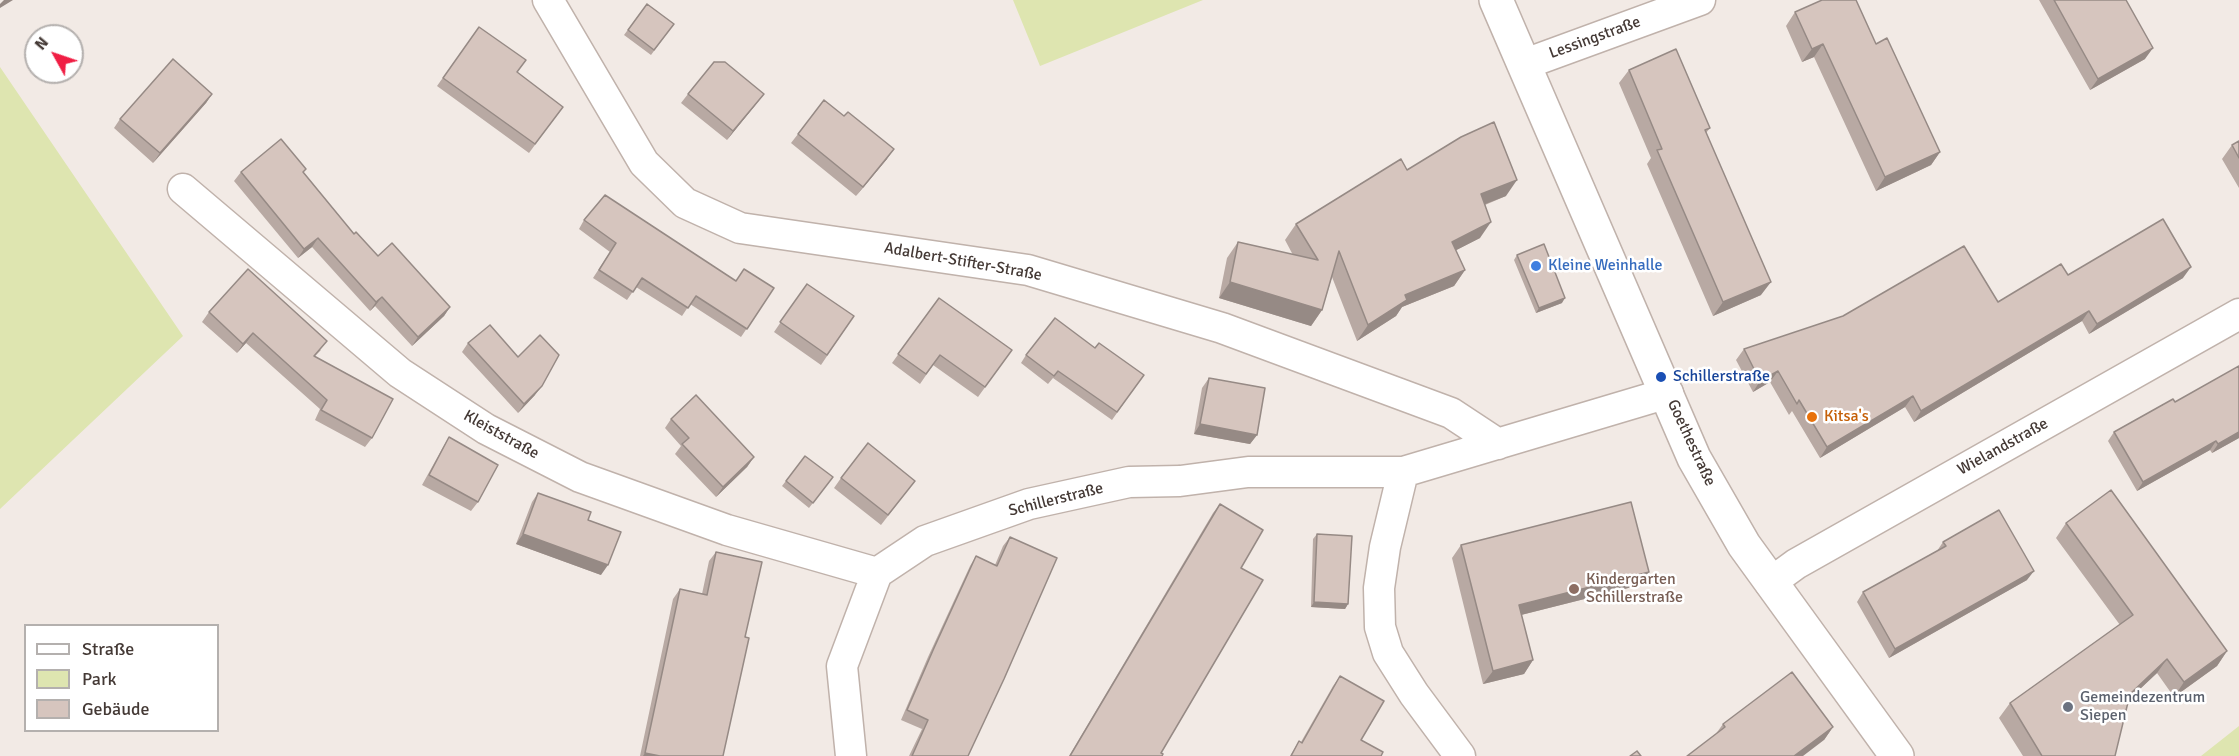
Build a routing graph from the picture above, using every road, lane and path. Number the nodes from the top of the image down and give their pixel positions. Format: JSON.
{"nodes":[{"id":1,"x":548,"y":0,"type":"edge"},
{"id":2,"x":1496,"y":0,"type":"edge"},
{"id":3,"x":1700,"y":0,"type":"edge"},
{"id":4,"x":1525,"y":64,"type":"junction"},
{"id":5,"x":183,"y":189,"type":"dead end"},
{"id":6,"x":2239,"y":314,"type":"edge"},
{"id":7,"x":1668,"y":393,"type":"junction"},
{"id":8,"x":1498,"y":444,"type":"junction"},
{"id":9,"x":1403,"y":472,"type":"junction"},
{"id":10,"x":877,"y":573,"type":"junction"},
{"id":11,"x":1770,"y":583,"type":"junction"},
{"id":12,"x":851,"y":756,"type":"edge"},
{"id":13,"x":1460,"y":756,"type":"edge"},
{"id":14,"x":1897,"y":756,"type":"edge"}],
"edges":[{"from":1,"to":8,"type":"street","name":"Adalbert-Stifter-Straße"},
{"from":2,"to":4,"type":"street","name":"Goethestraße"},
{"from":3,"to":4,"type":"street","name":"Lessingstraße"},
{"from":4,"to":7,"type":"street","name":"Goethestraße"},
{"from":5,"to":10,"type":"street","name":"Kleiststraße"},
{"from":6,"to":11,"type":"street","name":"Wielandstraße"},
{"from":7,"to":8,"type":"street","name":"Schillerstraße"},
{"from":7,"to":11,"type":"street","name":"Goethestraße"},
{"from":8,"to":9,"type":"street","name":"Schillerstraße"},
{"from":9,"to":10,"type":"street","name":"Schillerstraße"},
{"from":9,"to":13,"type":"street"},
{"from":10,"to":12,"type":"street"},
{"from":11,"to":14,"type":"street","name":"Goethestraße"}]}
